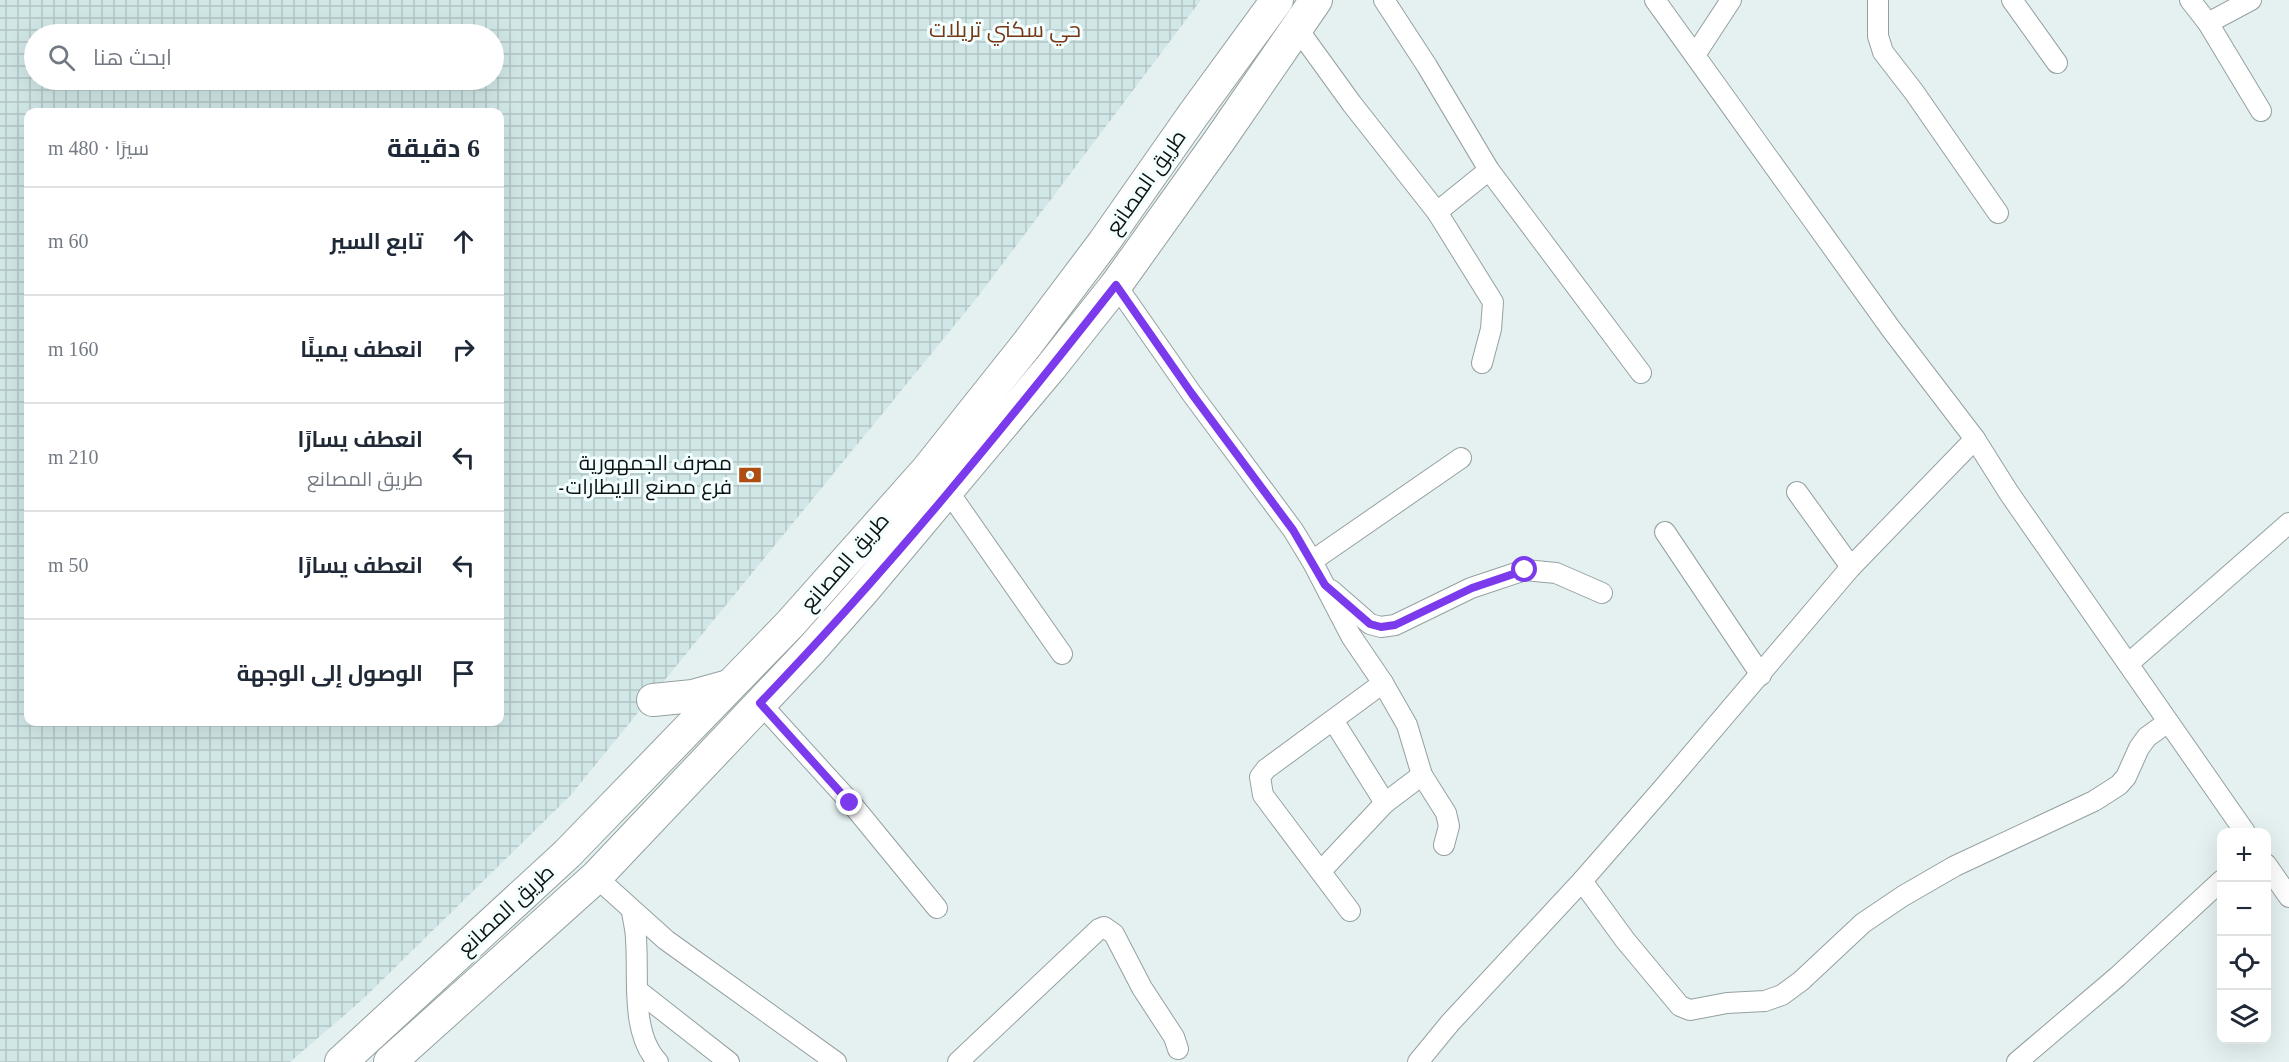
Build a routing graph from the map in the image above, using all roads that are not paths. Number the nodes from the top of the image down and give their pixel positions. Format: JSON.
{"nodes":[{"id":1,"x":1277,"y":0,"type":"edge"},
{"id":2,"x":1316,"y":0,"type":"edge"},
{"id":3,"x":1384,"y":0,"type":"edge"},
{"id":4,"x":1655,"y":0,"type":"edge"},
{"id":5,"x":1731,"y":0,"type":"edge"},
{"id":6,"x":1878,"y":0,"type":"edge"},
{"id":7,"x":2012,"y":0,"type":"edge"},
{"id":8,"x":2190,"y":0,"type":"edge"},
{"id":9,"x":2251,"y":0,"type":"edge"},
{"id":10,"x":2208,"y":23,"type":"junction"},
{"id":11,"x":1297,"y":28,"type":"junction"},
{"id":12,"x":1695,"y":55,"type":"junction"},
{"id":13,"x":2057,"y":63,"type":"dead end"},
{"id":14,"x":2261,"y":111,"type":"dead end"},
{"id":15,"x":1489,"y":170,"type":"junction"},
{"id":16,"x":1437,"y":212,"type":"junction"},
{"id":17,"x":1998,"y":213,"type":"dead end"},
{"id":18,"x":1116,"y":285,"type":"junction"},
{"id":19,"x":1482,"y":363,"type":"dead end"},
{"id":20,"x":1641,"y":373,"type":"dead end"},
{"id":21,"x":1975,"y":440,"type":"junction"},
{"id":22,"x":1461,"y":458,"type":"dead end"},
{"id":23,"x":948,"y":491,"type":"junction"},
{"id":24,"x":1797,"y":492,"type":"dead end"},
{"id":25,"x":2289,"y":524,"type":"edge"},
{"id":26,"x":1665,"y":532,"type":"dead end"},
{"id":27,"x":1312,"y":561,"type":"junction"},
{"id":28,"x":1851,"y":567,"type":"junction"},
{"id":29,"x":1325,"y":585,"type":"junction"},
{"id":30,"x":1602,"y":593,"type":"dead end"},
{"id":31,"x":1062,"y":654,"type":"dead end"},
{"id":32,"x":2128,"y":664,"type":"junction"},
{"id":33,"x":1761,"y":675,"type":"junction"},
{"id":34,"x":1383,"y":683,"type":"junction"},
{"id":35,"x":730,"y":686,"type":"junction"},
{"id":36,"x":653,"y":700,"type":"dead end"},
{"id":37,"x":760,"y":703,"type":"junction"},
{"id":38,"x":1333,"y":720,"type":"junction"},
{"id":39,"x":2168,"y":722,"type":"junction"},
{"id":40,"x":1422,"y":775,"type":"junction"},
{"id":41,"x":1385,"y":803,"type":"junction"},
{"id":42,"x":2242,"y":828,"type":"edge"},
{"id":43,"x":1444,"y":846,"type":"dead end"},
{"id":44,"x":1321,"y":871,"type":"junction"},
{"id":45,"x":2271,"y":871,"type":"edge"},
{"id":46,"x":596,"y":877,"type":"junction"},
{"id":47,"x":1582,"y":881,"type":"junction"},
{"id":48,"x":2220,"y":882,"type":"edge"},
{"id":49,"x":2289,"y":897,"type":"edge"},
{"id":50,"x":937,"y":908,"type":"dead end"},
{"id":51,"x":1350,"y":910,"type":"dead end"},
{"id":52,"x":632,"y":911,"type":"junction"},
{"id":53,"x":637,"y":990,"type":"junction"},
{"id":54,"x":1178,"y":1049,"type":"dead end"},
{"id":55,"x":341,"y":1062,"type":"edge"},
{"id":56,"x":390,"y":1062,"type":"edge"},
{"id":57,"x":658,"y":1062,"type":"edge"},
{"id":58,"x":729,"y":1062,"type":"edge"},
{"id":59,"x":836,"y":1062,"type":"edge"},
{"id":60,"x":958,"y":1062,"type":"edge"},
{"id":61,"x":1418,"y":1062,"type":"edge"},
{"id":62,"x":2017,"y":1062,"type":"edge"}],
"edges":[{"from":1,"to":35,"type":"main road","name":"طريق المصانع"},
{"from":2,"to":11,"type":"main road","name":"طريق المصانع"},
{"from":3,"to":15,"type":"street"},
{"from":4,"to":12,"type":"street"},
{"from":5,"to":12,"type":"street"},
{"from":6,"to":17,"type":"street"},
{"from":7,"to":13,"type":"street"},
{"from":8,"to":10,"type":"street"},
{"from":9,"to":10,"type":"street"},
{"from":10,"to":14,"type":"street"},
{"from":11,"to":16,"type":"street"},
{"from":11,"to":18,"type":"main road","name":"طريق المصانع"},
{"from":12,"to":21,"type":"street"},
{"from":15,"to":16,"type":"street"},
{"from":15,"to":20,"type":"street"},
{"from":16,"to":19,"type":"street"},
{"from":18,"to":23,"type":"main road","name":"طريق المصانع"},
{"from":18,"to":27,"type":"street"},
{"from":21,"to":28,"type":"street"},
{"from":21,"to":32,"type":"street"},
{"from":22,"to":27,"type":"street"},
{"from":23,"to":31,"type":"street"},
{"from":23,"to":37,"type":"main road","name":"طريق المصانع"},
{"from":24,"to":28,"type":"street"},
{"from":25,"to":32,"type":"street"},
{"from":26,"to":33,"type":"street"},
{"from":27,"to":29,"type":"street"},
{"from":28,"to":33,"type":"street"},
{"from":29,"to":30,"type":"street"},
{"from":29,"to":34,"type":"street"},
{"from":32,"to":39,"type":"street"},
{"from":33,"to":47,"type":"street"},
{"from":34,"to":38,"type":"street"},
{"from":34,"to":40,"type":"street"},
{"from":35,"to":36,"type":"main road"},
{"from":35,"to":55,"type":"main road","name":"طريق المصانع"},
{"from":37,"to":46,"type":"main road","name":"طريق المصانع"},
{"from":37,"to":50,"type":"street"},
{"from":38,"to":41,"type":"street"},
{"from":38,"to":44,"type":"street"},
{"from":39,"to":42,"type":"street"},
{"from":39,"to":47,"type":"street"},
{"from":40,"to":41,"type":"street"},
{"from":40,"to":43,"type":"street"},
{"from":41,"to":44,"type":"street"},
{"from":44,"to":51,"type":"street"},
{"from":45,"to":49,"type":"street"},
{"from":46,"to":52,"type":"street"},
{"from":46,"to":56,"type":"main road","name":"طريق المصانع"},
{"from":47,"to":61,"type":"street"},
{"from":48,"to":62,"type":"street"},
{"from":52,"to":53,"type":"street"},
{"from":52,"to":59,"type":"street"},
{"from":53,"to":57,"type":"street"},
{"from":53,"to":58,"type":"street"},
{"from":54,"to":60,"type":"street"}]}
